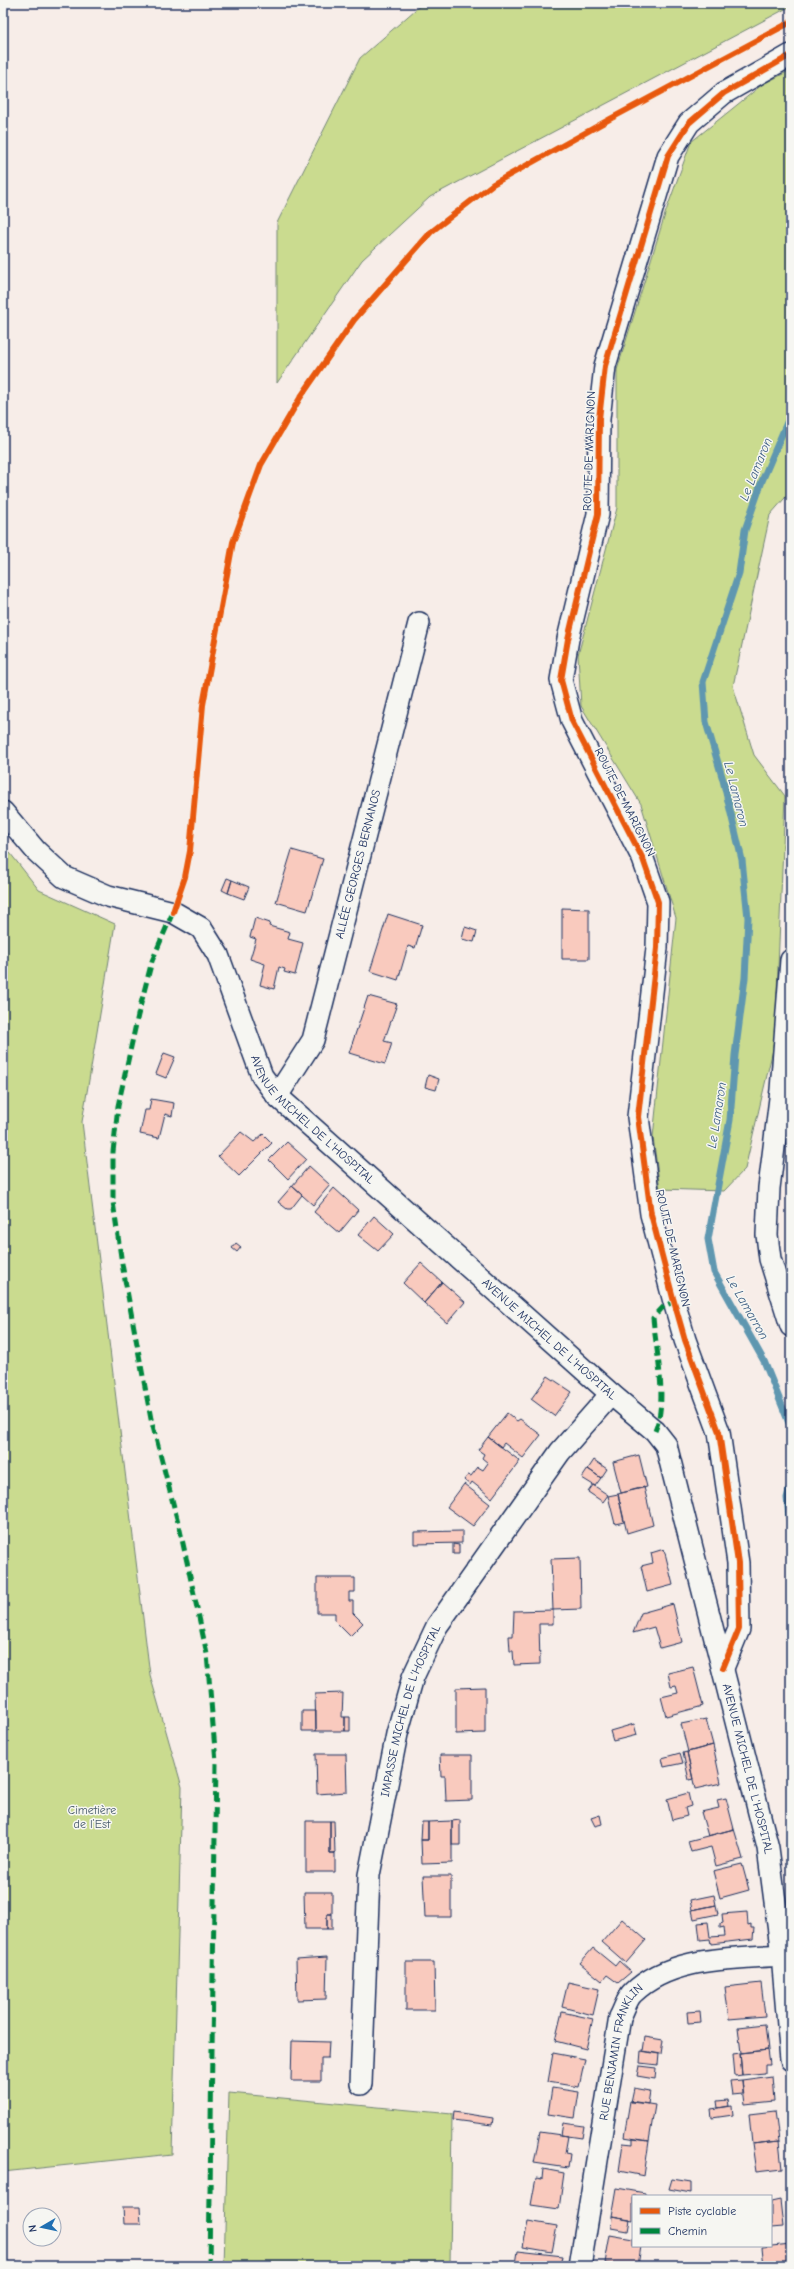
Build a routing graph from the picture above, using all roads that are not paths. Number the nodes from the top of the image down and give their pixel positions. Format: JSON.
{"nodes":[{"id":1,"x":791,"y":55,"type":"edge"},
{"id":2,"x":419,"y":623,"type":"dead end"},
{"id":3,"x":3,"y":812,"type":"edge"},
{"id":4,"x":791,"y":960,"type":"edge"},
{"id":5,"x":277,"y":1096,"type":"junction"},
{"id":6,"x":791,"y":1326,"type":"edge"},
{"id":7,"x":611,"y":1394,"type":"junction"},
{"id":8,"x":723,"y":1668,"type":"junction"},
{"id":9,"x":782,"y":1955,"type":"junction"},
{"id":10,"x":788,"y":2002,"type":"edge"},
{"id":11,"x":791,"y":2060,"type":"edge"},
{"id":12,"x":361,"y":2084,"type":"dead end"},
{"id":13,"x":580,"y":2266,"type":"edge"}],
"edges":[{"from":1,"to":8,"type":"street","name":"ROUTE DE MARIGNON"},
{"from":2,"to":5,"type":"street","name":"ALLÉE GEORGES BERNANOS"},
{"from":3,"to":5,"type":"street","name":"AVENUE MICHEL DE L'HOSPITAL"},
{"from":4,"to":6,"type":"street"},
{"from":5,"to":7,"type":"street","name":"AVENUE MICHEL DE L'HOSPITAL"},
{"from":7,"to":8,"type":"street","name":"AVENUE MICHEL DE L'HOSPITAL"},
{"from":7,"to":12,"type":"street","name":"IMPASSE MICHEL DE L'HOSPITAL"},
{"from":8,"to":9,"type":"street","name":"AVENUE MICHEL DE L'HOSPITAL"},
{"from":9,"to":10,"type":"street","name":"AVENUE MICHEL DE L'HOSPITAL"},
{"from":9,"to":13,"type":"street","name":"RUE BENJAMIN FRANKLIN"},
{"from":10,"to":11,"type":"street","name":"AVENUE MICHEL DE L'HOSPITAL"}]}
